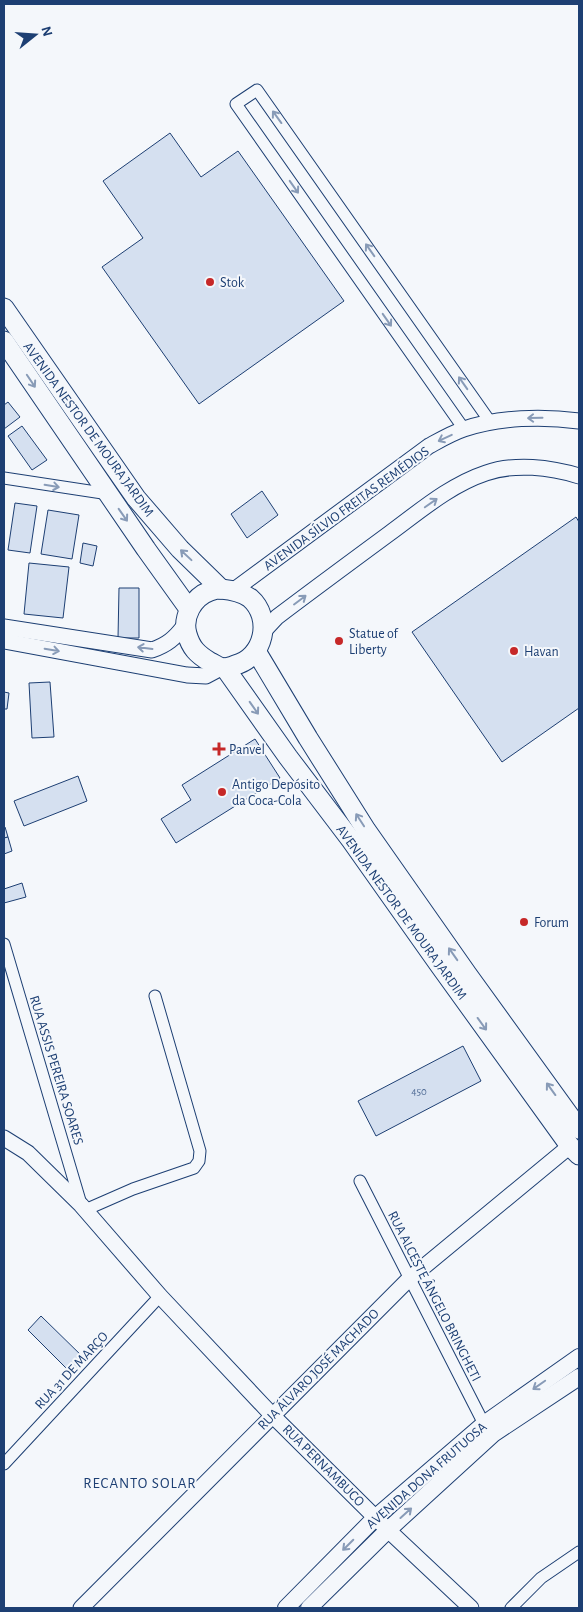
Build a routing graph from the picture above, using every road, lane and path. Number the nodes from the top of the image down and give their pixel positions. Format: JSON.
{"nodes":[{"id":1,"x":6,"y":318,"type":"edge"},
{"id":2,"x":4,"y":341,"type":"edge"},
{"id":3,"x":579,"y":422,"type":"edge"},
{"id":4,"x":491,"y":423,"type":"junction"},
{"id":5,"x":464,"y":429,"type":"junction"},
{"id":6,"x":579,"y":476,"type":"edge"},
{"id":7,"x":4,"y":478,"type":"edge"},
{"id":8,"x":109,"y":494,"type":"junction"},
{"id":9,"x":227,"y":589,"type":"junction"},
{"id":10,"x":187,"y":617,"type":"junction"},
{"id":11,"x":4,"y":627,"type":"edge"},
{"id":12,"x":263,"y":632,"type":"junction"},
{"id":13,"x":4,"y":642,"type":"edge"},
{"id":14,"x":256,"y":651,"type":"junction"},
{"id":15,"x":223,"y":668,"type":"junction"},
{"id":16,"x":4,"y":944,"type":"edge"},
{"id":17,"x":460,"y":978,"type":"junction"},
{"id":18,"x":155,"y":996,"type":"dead end"},
{"id":19,"x":579,"y":1129,"type":"edge"},
{"id":20,"x":4,"y":1138,"type":"edge"},
{"id":21,"x":575,"y":1150,"type":"edge"},
{"id":22,"x":360,"y":1181,"type":"dead end"},
{"id":23,"x":83,"y":1208,"type":"junction"},
{"id":24,"x":409,"y":1279,"type":"junction"},
{"id":25,"x":160,"y":1296,"type":"junction"},
{"id":26,"x":579,"y":1357,"type":"edge"},
{"id":27,"x":579,"y":1378,"type":"edge"},
{"id":28,"x":272,"y":1415,"type":"junction"},
{"id":29,"x":484,"y":1424,"type":"junction"},
{"id":30,"x":4,"y":1464,"type":"edge"},
{"id":31,"x":376,"y":1517,"type":"junction"},
{"id":32,"x":388,"y":1530,"type":"junction"},
{"id":33,"x":579,"y":1552,"type":"edge"},
{"id":34,"x":82,"y":1608,"type":"edge"},
{"id":35,"x":286,"y":1608,"type":"edge"},
{"id":36,"x":309,"y":1608,"type":"edge"},
{"id":37,"x":471,"y":1608,"type":"edge"},
{"id":38,"x":510,"y":1608,"type":"edge"}],
"edges":[{"from":9,"to":1,"type":"main road","name":"AVENIDA NESTOR DE MOURA JARDIM","one_way":true},
{"from":2,"to":8,"type":"main road","name":"AVENIDA NESTOR DE MOURA JARDIM","one_way":true},
{"from":3,"to":4,"type":"street","name":"AVENIDA SÍLVIO FREITAS REMÉDIOS","one_way":true},
{"from":4,"to":5,"type":"street","name":"AVENIDA SÍLVIO FREITAS REMÉDIOS"},
{"from":4,"to":5,"type":"street","one_way":true},
{"from":5,"to":9,"type":"street","name":"AVENIDA SÍLVIO FREITAS REMÉDIOS","one_way":true},
{"from":12,"to":6,"type":"street","one_way":true},
{"from":7,"to":8,"type":"street","one_way":true},
{"from":8,"to":10,"type":"main road","name":"AVENIDA NESTOR DE MOURA JARDIM","one_way":true},
{"from":9,"to":10,"type":"main road"},
{"from":9,"to":12,"type":"main road","name":"AVENIDA NESTOR DE MOURA JARDIM"},
{"from":10,"to":11,"type":"street","one_way":true},
{"from":10,"to":15,"type":"main road","name":"AVENIDA NESTOR DE MOURA JARDIM"},
{"from":12,"to":14,"type":"main road"},
{"from":13,"to":15,"type":"street","one_way":true},
{"from":14,"to":15,"type":"main road"},
{"from":17,"to":14,"type":"main road","name":"AVENIDA NESTOR DE MOURA JARDIM","one_way":true},
{"from":15,"to":17,"type":"main road","name":"AVENIDA NESTOR DE MOURA JARDIM","one_way":true},
{"from":16,"to":23,"type":"street","name":"RUA ASSIS PEREIRA SOARES"},
{"from":19,"to":17,"type":"main road","name":"AVENIDA NESTOR DE MOURA JARDIM","one_way":true},
{"from":17,"to":21,"type":"main road","name":"AVENIDA NESTOR DE MOURA JARDIM","one_way":true},
{"from":18,"to":23,"type":"street"},
{"from":20,"to":23,"type":"street","name":"RUA PERNAMBUCO"},
{"from":21,"to":24,"type":"street","name":"RUA ÁLVARO JOSÉ MACHADO"},
{"from":22,"to":24,"type":"street","name":"RUA ALCESTE ÂNGELO BRINGHETI"},
{"from":23,"to":25,"type":"street","name":"RUA PERNAMBUCO"},
{"from":24,"to":28,"type":"street","name":"RUA ÁLVARO JOSÉ MACHADO"},
{"from":24,"to":29,"type":"street","name":"RUA ALCESTE ÂNGELO BRINGHETI"},
{"from":25,"to":28,"type":"street","name":"RUA PERNAMBUCO"},
{"from":25,"to":30,"type":"street","name":"RUA 31 DE MARÇO"},
{"from":26,"to":29,"type":"main road","name":"AVENIDA DONA FRUTUOSA","one_way":true},
{"from":32,"to":27,"type":"main road","name":"AVENIDA DONA FRUTUOSA","one_way":true},
{"from":28,"to":31,"type":"street","name":"RUA PERNAMBUCO"},
{"from":28,"to":34,"type":"street","name":"RUA ÁLVARO JOSÉ MACHADO"},
{"from":29,"to":31,"type":"main road","name":"AVENIDA DONA FRUTUOSA"},
{"from":31,"to":32,"type":"street","name":"RUA PERNAMBUCO"},
{"from":31,"to":35,"type":"main road","name":"AVENIDA DONA FRUTUOSA","one_way":true},
{"from":32,"to":36,"type":"main road","name":"AVENIDA DONA FRUTUOSA"},
{"from":32,"to":37,"type":"street","name":"RUA PERNAMBUCO"},
{"from":33,"to":38,"type":"street"}]}
